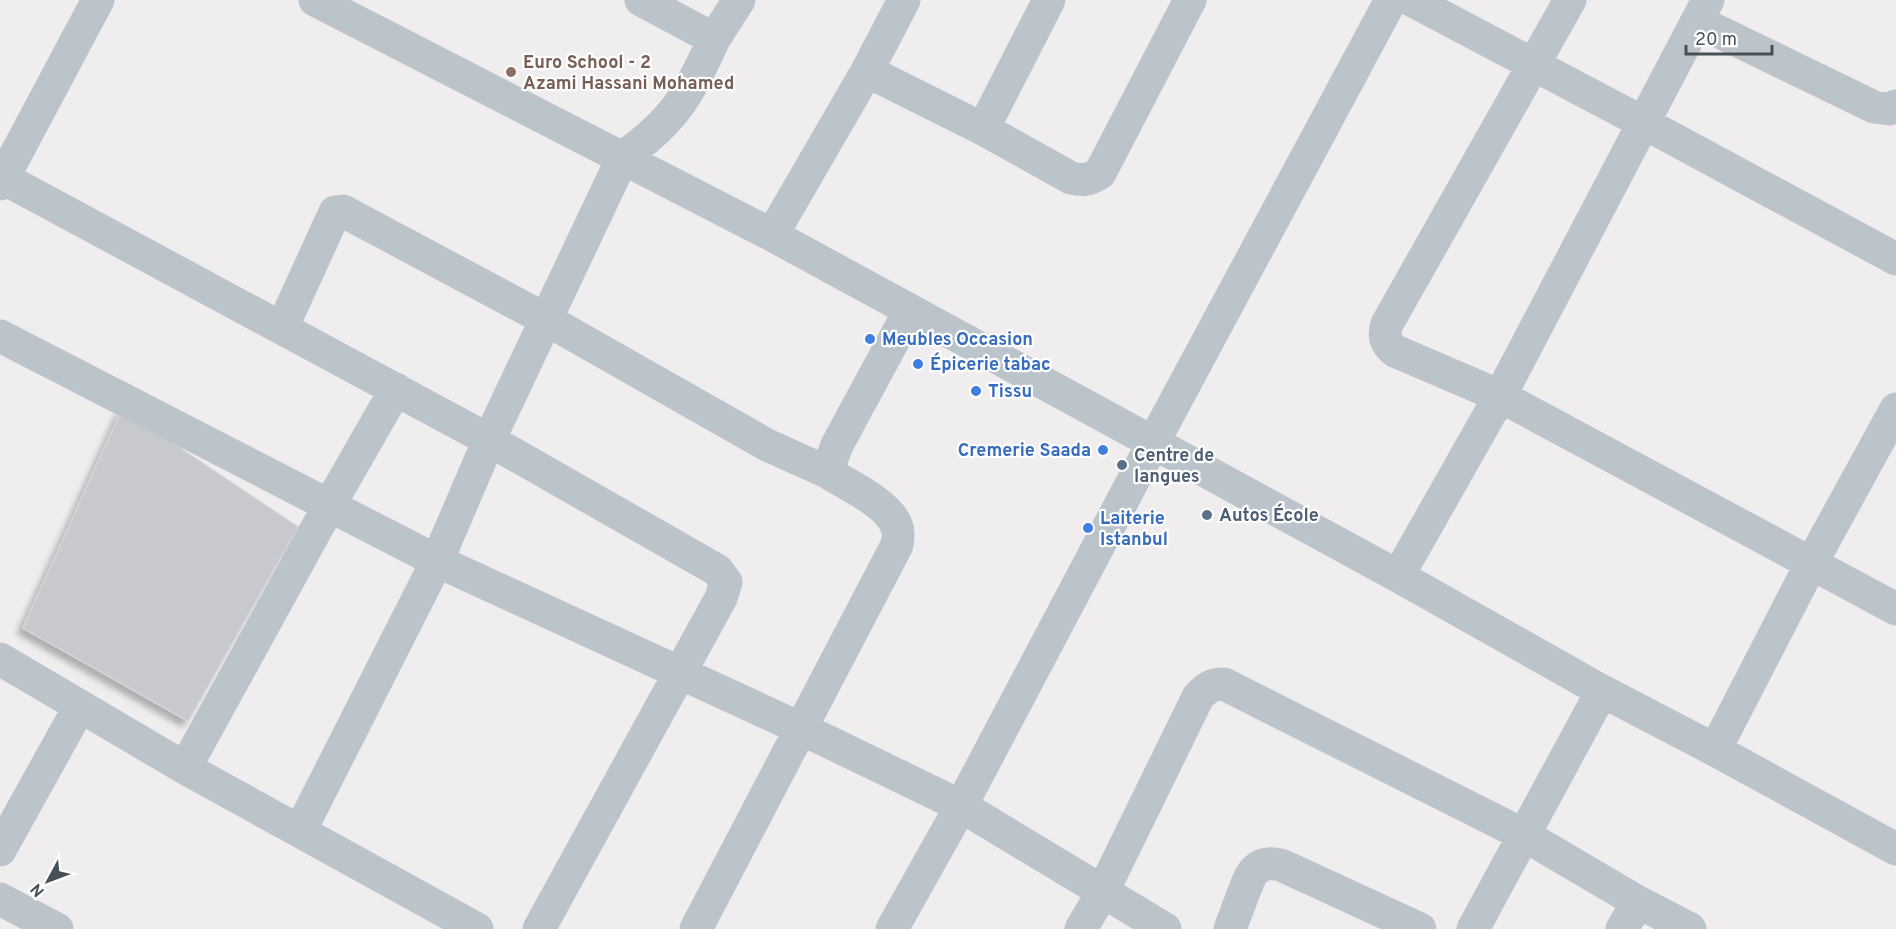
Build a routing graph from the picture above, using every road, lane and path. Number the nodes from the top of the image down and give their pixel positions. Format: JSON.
{"nodes":[{"id":1,"x":98,"y":0,"type":"edge"},
{"id":2,"x":315,"y":0,"type":"edge"},
{"id":3,"x":640,"y":0,"type":"edge"},
{"id":4,"x":739,"y":0,"type":"edge"},
{"id":5,"x":904,"y":0,"type":"edge"},
{"id":6,"x":1049,"y":0,"type":"edge"},
{"id":7,"x":1190,"y":0,"type":"edge"},
{"id":8,"x":1391,"y":0,"type":"edge"},
{"id":9,"x":1411,"y":0,"type":"edge"},
{"id":10,"x":1570,"y":0,"type":"edge"},
{"id":11,"x":1703,"y":10,"type":"edge"},
{"id":12,"x":714,"y":39,"type":"junction"},
{"id":13,"x":1534,"y":66,"type":"junction"},
{"id":14,"x":867,"y":71,"type":"junction"},
{"id":15,"x":1896,"y":106,"type":"edge"},
{"id":16,"x":1644,"y":123,"type":"junction"},
{"id":17,"x":983,"y":129,"type":"junction"},
{"id":18,"x":623,"y":157,"type":"junction"},
{"id":19,"x":2,"y":181,"type":"edge"},
{"id":20,"x":772,"y":235,"type":"junction"},
{"id":21,"x":1896,"y":259,"type":"edge"},
{"id":22,"x":910,"y":310,"type":"junction"},
{"id":23,"x":547,"y":320,"type":"junction"},
{"id":24,"x":282,"y":328,"type":"junction"},
{"id":25,"x":0,"y":336,"type":"edge"},
{"id":26,"x":396,"y":389,"type":"junction"},
{"id":27,"x":1500,"y":396,"type":"junction"},
{"id":28,"x":1896,"y":409,"type":"edge"},
{"id":29,"x":489,"y":440,"type":"junction"},
{"id":30,"x":1153,"y":443,"type":"junction"},
{"id":31,"x":827,"y":472,"type":"junction"},
{"id":32,"x":328,"y":506,"type":"junction"},
{"id":33,"x":437,"y":561,"type":"junction"},
{"id":34,"x":1811,"y":564,"type":"junction"},
{"id":35,"x":1398,"y":576,"type":"junction"},
{"id":36,"x":1896,"y":609,"type":"edge"},
{"id":37,"x":0,"y":659,"type":"edge"},
{"id":38,"x":679,"y":672,"type":"junction"},
{"id":39,"x":1602,"y":691,"type":"junction"},
{"id":40,"x":80,"y":706,"type":"junction"},
{"id":41,"x":802,"y":729,"type":"junction"},
{"id":42,"x":1715,"y":750,"type":"junction"},
{"id":43,"x":185,"y":768,"type":"junction"},
{"id":44,"x":961,"y":806,"type":"junction"},
{"id":45,"x":300,"y":831,"type":"junction"},
{"id":46,"x":1524,"y":835,"type":"junction"},
{"id":47,"x":1896,"y":849,"type":"edge"},
{"id":48,"x":0,"y":850,"type":"edge"},
{"id":49,"x":1102,"y":892,"type":"junction"},
{"id":50,"x":0,"y":899,"type":"edge"},
{"id":51,"x":1630,"y":916,"type":"edge"},
{"id":52,"x":57,"y":929,"type":"edge"},
{"id":53,"x":477,"y":929,"type":"edge"},
{"id":54,"x":539,"y":929,"type":"edge"},
{"id":55,"x":696,"y":929,"type":"edge"},
{"id":56,"x":892,"y":929,"type":"edge"},
{"id":57,"x":1081,"y":929,"type":"edge"},
{"id":58,"x":1165,"y":929,"type":"edge"},
{"id":59,"x":1230,"y":929,"type":"edge"},
{"id":60,"x":1420,"y":929,"type":"edge"},
{"id":61,"x":1473,"y":929,"type":"edge"},
{"id":62,"x":1690,"y":929,"type":"edge"}],
"edges":[{"from":1,"to":19,"type":"street"},
{"from":2,"to":18,"type":"street"},
{"from":3,"to":12,"type":"street"},
{"from":4,"to":12,"type":"street"},
{"from":5,"to":14,"type":"street"},
{"from":6,"to":17,"type":"street"},
{"from":7,"to":17,"type":"street"},
{"from":8,"to":30,"type":"street"},
{"from":9,"to":13,"type":"street"},
{"from":10,"to":13,"type":"street"},
{"from":11,"to":15,"type":"street"},
{"from":11,"to":16,"type":"street"},
{"from":12,"to":18,"type":"street"},
{"from":13,"to":16,"type":"street"},
{"from":13,"to":27,"type":"street"},
{"from":14,"to":17,"type":"street"},
{"from":14,"to":20,"type":"street"},
{"from":16,"to":21,"type":"street"},
{"from":16,"to":27,"type":"street"},
{"from":18,"to":20,"type":"street"},
{"from":18,"to":23,"type":"street"},
{"from":19,"to":24,"type":"street"},
{"from":20,"to":22,"type":"street"},
{"from":22,"to":30,"type":"street"},
{"from":22,"to":31,"type":"street"},
{"from":23,"to":24,"type":"street"},
{"from":23,"to":29,"type":"street"},
{"from":23,"to":31,"type":"street"},
{"from":24,"to":26,"type":"street"},
{"from":25,"to":32,"type":"street"},
{"from":26,"to":29,"type":"street"},
{"from":26,"to":32,"type":"street"},
{"from":27,"to":34,"type":"street"},
{"from":27,"to":35,"type":"street"},
{"from":28,"to":34,"type":"street"},
{"from":29,"to":33,"type":"street"},
{"from":29,"to":38,"type":"street"},
{"from":30,"to":35,"type":"street"},
{"from":30,"to":44,"type":"street"},
{"from":31,"to":41,"type":"street"},
{"from":32,"to":33,"type":"street"},
{"from":32,"to":43,"type":"street"},
{"from":33,"to":38,"type":"street"},
{"from":33,"to":45,"type":"street"},
{"from":34,"to":36,"type":"street"},
{"from":34,"to":42,"type":"street"},
{"from":35,"to":39,"type":"street"},
{"from":37,"to":40,"type":"street"},
{"from":38,"to":41,"type":"street"},
{"from":38,"to":54,"type":"street"},
{"from":39,"to":42,"type":"street"},
{"from":39,"to":46,"type":"street"},
{"from":40,"to":43,"type":"street"},
{"from":40,"to":48,"type":"street"},
{"from":41,"to":44,"type":"street"},
{"from":41,"to":55,"type":"street"},
{"from":42,"to":47,"type":"street"},
{"from":43,"to":45,"type":"street"},
{"from":44,"to":49,"type":"street"},
{"from":44,"to":56,"type":"street"},
{"from":45,"to":53,"type":"street"},
{"from":46,"to":49,"type":"street"},
{"from":46,"to":51,"type":"street"},
{"from":46,"to":61,"type":"street"},
{"from":49,"to":57,"type":"street"},
{"from":49,"to":58,"type":"street"},
{"from":50,"to":52,"type":"street"},
{"from":51,"to":62,"type":"street"},
{"from":59,"to":60,"type":"street"}]}
